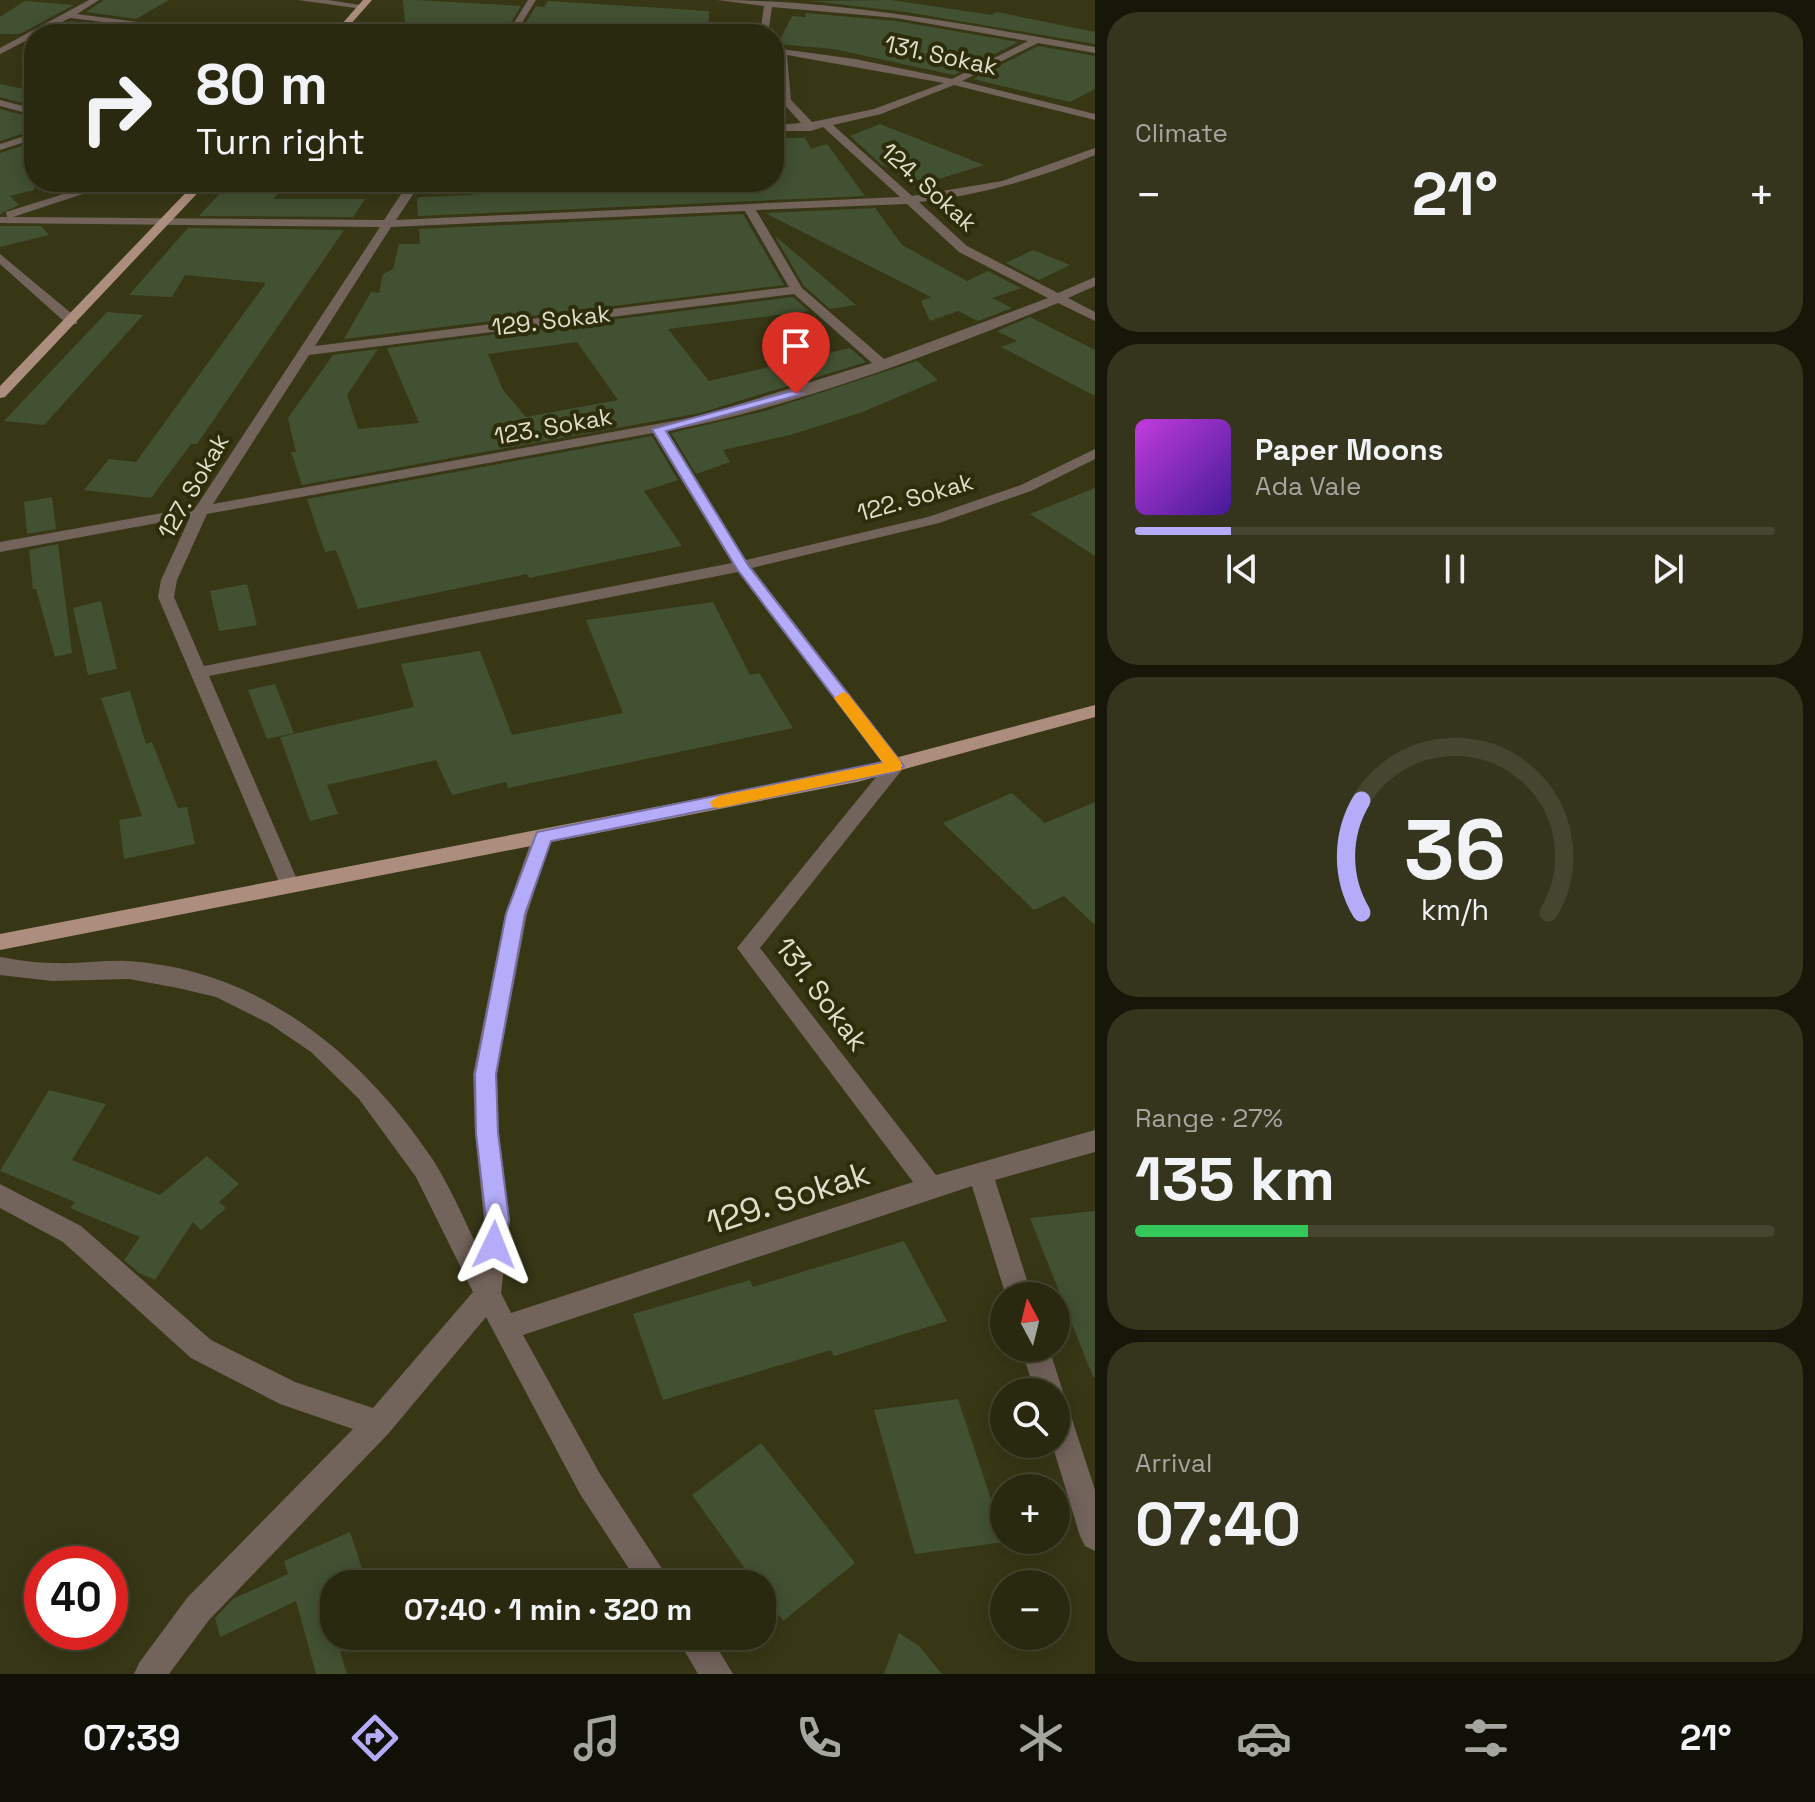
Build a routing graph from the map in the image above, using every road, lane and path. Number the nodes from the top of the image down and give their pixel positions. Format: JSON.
{"nodes":[{"id":1,"x":95,"y":0,"type":"edge"},
{"id":2,"x":302,"y":0,"type":"edge"},
{"id":3,"x":532,"y":0,"type":"edge"},
{"id":4,"x":721,"y":0,"type":"edge"},
{"id":5,"x":768,"y":2,"type":"edge"},
{"id":6,"x":366,"y":3,"type":"edge"},
{"id":7,"x":71,"y":16,"type":"junction"},
{"id":8,"x":56,"y":24,"type":"edge"},
{"id":9,"x":139,"y":24,"type":"edge"},
{"id":10,"x":346,"y":24,"type":"edge"},
{"id":11,"x":517,"y":24,"type":"edge"},
{"id":12,"x":765,"y":24,"type":"edge"},
{"id":13,"x":24,"y":39,"type":"edge"},
{"id":14,"x":1038,"y":39,"type":"junction"},
{"id":15,"x":3,"y":48,"type":"edge"},
{"id":16,"x":22,"y":50,"type":"dead end"},
{"id":17,"x":1095,"y":50,"type":"edge"},
{"id":18,"x":784,"y":53,"type":"edge"},
{"id":19,"x":957,"y":83,"type":"junction"},
{"id":20,"x":784,"y":89,"type":"edge"},
{"id":21,"x":0,"y":103,"type":"edge"},
{"id":22,"x":24,"y":109,"type":"edge"},
{"id":23,"x":1095,"y":117,"type":"edge"},
{"id":24,"x":826,"y":124,"type":"junction"},
{"id":25,"x":784,"y":128,"type":"edge"},
{"id":26,"x":811,"y":128,"type":"junction"},
{"id":27,"x":24,"y":139,"type":"edge"},
{"id":28,"x":0,"y":147,"type":"edge"},
{"id":29,"x":1095,"y":151,"type":"edge"},
{"id":30,"x":82,"y":192,"type":"edge"},
{"id":31,"x":193,"y":192,"type":"edge"},
{"id":32,"x":409,"y":192,"type":"edge"},
{"id":33,"x":910,"y":200,"type":"junction"},
{"id":34,"x":749,"y":208,"type":"junction"},
{"id":35,"x":0,"y":219,"type":"edge"},
{"id":36,"x":164,"y":223,"type":"junction"},
{"id":37,"x":388,"y":224,"type":"junction"},
{"id":38,"x":0,"y":258,"type":"edge"},
{"id":39,"x":1095,"y":281,"type":"edge"},
{"id":40,"x":797,"y":290,"type":"junction"},
{"id":41,"x":1059,"y":299,"type":"junction"},
{"id":42,"x":1095,"y":317,"type":"edge"},
{"id":43,"x":72,"y":321,"type":"junction"},
{"id":44,"x":306,"y":351,"type":"junction"},
{"id":45,"x":882,"y":364,"type":"junction"},
{"id":46,"x":0,"y":394,"type":"edge"},
{"id":47,"x":658,"y":429,"type":"junction"},
{"id":48,"x":1095,"y":453,"type":"edge"},
{"id":49,"x":202,"y":509,"type":"junction"},
{"id":50,"x":0,"y":547,"type":"edge"},
{"id":51,"x":742,"y":566,"type":"junction"},
{"id":52,"x":198,"y":673,"type":"junction"},
{"id":53,"x":1095,"y":711,"type":"edge"},
{"id":54,"x":895,"y":766,"type":"junction"},
{"id":55,"x":543,"y":836,"type":"junction"},
{"id":56,"x":289,"y":884,"type":"junction"},
{"id":57,"x":0,"y":942,"type":"edge"},
{"id":58,"x":3,"y":968,"type":"edge"},
{"id":59,"x":1095,"y":1141,"type":"edge"},
{"id":60,"x":980,"y":1173,"type":"junction"},
{"id":61,"x":931,"y":1187,"type":"junction"},
{"id":62,"x":0,"y":1195,"type":"edge"},
{"id":63,"x":1015,"y":1282,"type":"edge"},
{"id":64,"x":488,"y":1295,"type":"junction"},
{"id":65,"x":505,"y":1328,"type":"junction"},
{"id":66,"x":378,"y":1424,"type":"junction"},
{"id":67,"x":1070,"y":1457,"type":"edge"},
{"id":68,"x":1095,"y":1536,"type":"edge"},
{"id":69,"x":648,"y":1570,"type":"edge"},
{"id":70,"x":701,"y":1650,"type":"edge"},
{"id":71,"x":150,"y":1674,"type":"edge"},
{"id":72,"x":717,"y":1674,"type":"edge"}],
"edges":[{"from":1,"to":7,"type":"street"},
{"from":2,"to":6,"type":"street"},
{"from":3,"to":11,"type":"street"},
{"from":4,"to":5,"type":"street"},
{"from":5,"to":12,"type":"street"},
{"from":5,"to":14,"type":"street"},
{"from":6,"to":10,"type":"main road"},
{"from":7,"to":8,"type":"street"},
{"from":7,"to":9,"type":"street"},
{"from":13,"to":15,"type":"street"},
{"from":14,"to":17,"type":"street"},
{"from":14,"to":19,"type":"street"},
{"from":15,"to":16,"type":"street"},
{"from":18,"to":19,"type":"street","name":"131. Sokak"},
{"from":19,"to":23,"type":"street","name":"131. Sokak"},
{"from":19,"to":24,"type":"street"},
{"from":20,"to":26,"type":"street"},
{"from":21,"to":22,"type":"street"},
{"from":24,"to":26,"type":"street"},
{"from":24,"to":33,"type":"street","name":"124. Sokak"},
{"from":25,"to":26,"type":"street"},
{"from":27,"to":28,"type":"street"},
{"from":29,"to":33,"type":"street"},
{"from":30,"to":35,"type":"street"},
{"from":31,"to":36,"type":"main road"},
{"from":32,"to":37,"type":"street","name":"127. Sokak"},
{"from":33,"to":34,"type":"street"},
{"from":33,"to":41,"type":"street","name":"124. Sokak"},
{"from":34,"to":37,"type":"street"},
{"from":34,"to":40,"type":"street"},
{"from":35,"to":36,"type":"street"},
{"from":36,"to":37,"type":"street"},
{"from":36,"to":43,"type":"main road"},
{"from":37,"to":44,"type":"street","name":"127. Sokak"},
{"from":38,"to":43,"type":"street"},
{"from":39,"to":41,"type":"street","name":"123. Sokak"},
{"from":40,"to":44,"type":"street","name":"129. Sokak"},
{"from":40,"to":45,"type":"street"},
{"from":41,"to":42,"type":"street","name":"124. Sokak"},
{"from":41,"to":45,"type":"street","name":"123. Sokak"},
{"from":43,"to":46,"type":"main road"},
{"from":44,"to":49,"type":"street","name":"127. Sokak"},
{"from":45,"to":47,"type":"street","name":"123. Sokak"},
{"from":47,"to":49,"type":"street","name":"123. Sokak"},
{"from":47,"to":51,"type":"street"},
{"from":48,"to":51,"type":"street","name":"122. Sokak"},
{"from":49,"to":50,"type":"street","name":"123. Sokak"},
{"from":49,"to":52,"type":"street","name":"127. Sokak"},
{"from":51,"to":52,"type":"street","name":"122. Sokak"},
{"from":51,"to":54,"type":"street"},
{"from":52,"to":56,"type":"street","name":"127. Sokak"},
{"from":53,"to":54,"type":"main road"},
{"from":54,"to":55,"type":"main road"},
{"from":54,"to":61,"type":"street","name":"131. Sokak"},
{"from":55,"to":56,"type":"main road"},
{"from":55,"to":64,"type":"street"},
{"from":56,"to":57,"type":"main road"},
{"from":58,"to":64,"type":"street"},
{"from":59,"to":60,"type":"street","name":"129. Sokak"},
{"from":60,"to":61,"type":"street","name":"129. Sokak"},
{"from":60,"to":63,"type":"street"},
{"from":61,"to":65,"type":"street","name":"129. Sokak"},
{"from":62,"to":66,"type":"street"},
{"from":64,"to":65,"type":"street"},
{"from":64,"to":66,"type":"street"},
{"from":65,"to":69,"type":"street"},
{"from":66,"to":71,"type":"street"},
{"from":67,"to":68,"type":"street"},
{"from":70,"to":72,"type":"street"}]}
